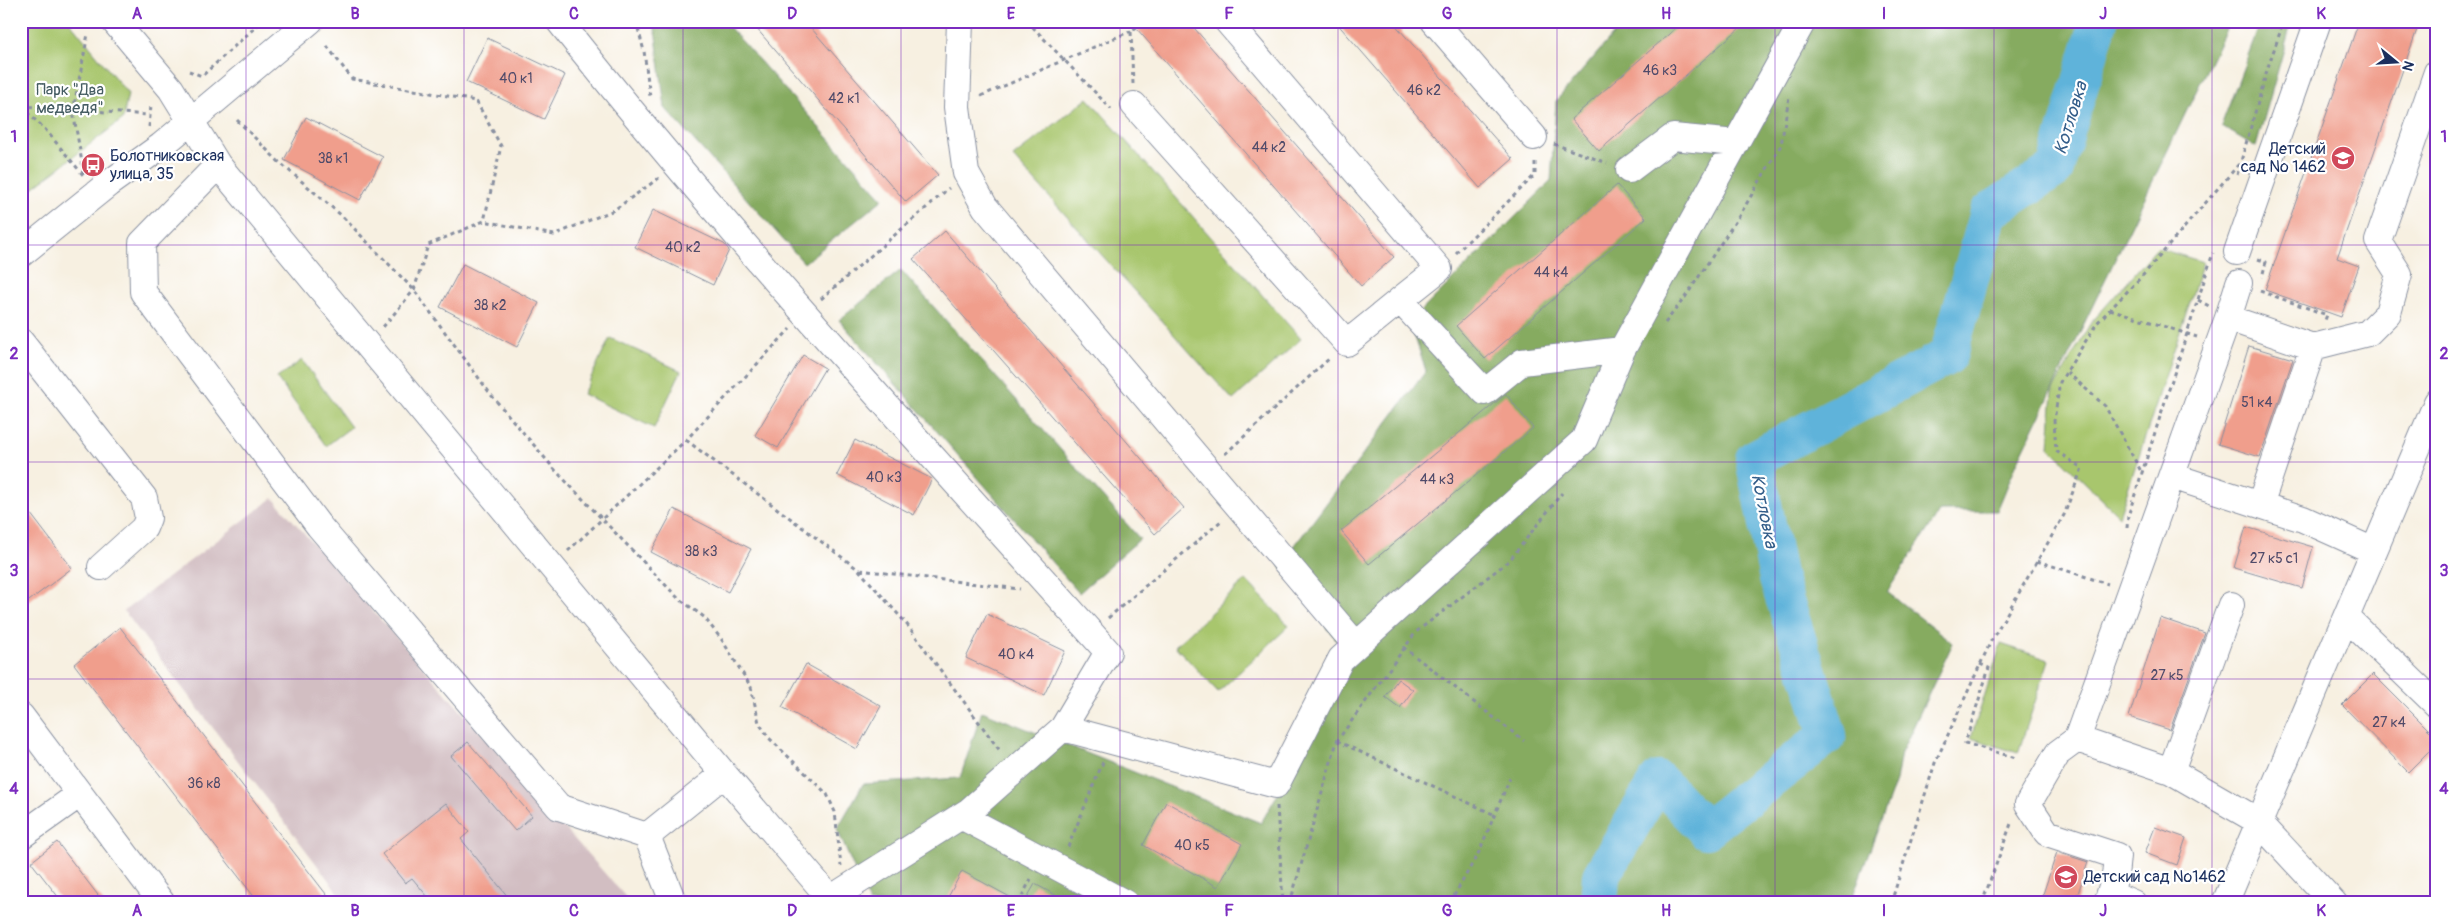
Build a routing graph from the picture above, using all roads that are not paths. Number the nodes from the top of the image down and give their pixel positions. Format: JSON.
{"nodes":[{"id":1,"x":114,"y":21,"type":"edge"},
{"id":2,"x":559,"y":21,"type":"edge"},
{"id":3,"x":960,"y":21,"type":"edge"},
{"id":4,"x":1227,"y":21,"type":"edge"},
{"id":5,"x":1434,"y":21,"type":"edge"},
{"id":6,"x":1803,"y":21,"type":"edge"},
{"id":7,"x":2318,"y":21,"type":"edge"},
{"id":8,"x":309,"y":22,"type":"edge"},
{"id":9,"x":2437,"y":72,"type":"edge"},
{"id":10,"x":1134,"y":105,"type":"road end"},
{"id":11,"x":190,"y":122,"type":"junction"},
{"id":12,"x":1534,"y":137,"type":"road end"},
{"id":13,"x":1736,"y":143,"type":"junction"},
{"id":14,"x":218,"y":165,"type":"junction"},
{"id":15,"x":1629,"y":170,"type":"road end"},
{"id":16,"x":2226,"y":249,"type":"road end"},
{"id":17,"x":21,"y":254,"type":"edge"},
{"id":18,"x":2249,"y":287,"type":"road end"},
{"id":19,"x":1400,"y":300,"type":"junction"},
{"id":20,"x":2228,"y":318,"type":"junction"},
{"id":21,"x":21,"y":342,"type":"edge"},
{"id":22,"x":2313,"y":347,"type":"junction"},
{"id":23,"x":1622,"y":350,"type":"junction"},
{"id":24,"x":2437,"y":402,"type":"edge"},
{"id":25,"x":2172,"y":476,"type":"junction"},
{"id":26,"x":2260,"y":506,"type":"junction"},
{"id":27,"x":2374,"y":551,"type":"junction"},
{"id":28,"x":101,"y":567,"type":"dead end"},
{"id":29,"x":2231,"y":605,"type":"dead end"},
{"id":30,"x":2347,"y":618,"type":"junction"},
{"id":31,"x":1356,"y":645,"type":"junction"},
{"id":32,"x":2437,"y":705,"type":"edge"},
{"id":33,"x":21,"y":716,"type":"edge"},
{"id":34,"x":1063,"y":728,"type":"junction"},
{"id":35,"x":2077,"y":739,"type":"junction"},
{"id":36,"x":2171,"y":771,"type":"junction"},
{"id":37,"x":724,"y":774,"type":"junction"},
{"id":38,"x":80,"y":794,"type":"junction"},
{"id":39,"x":961,"y":816,"type":"junction"},
{"id":40,"x":2258,"y":821,"type":"junction"},
{"id":41,"x":21,"y":836,"type":"edge"},
{"id":42,"x":647,"y":836,"type":"junction"},
{"id":43,"x":837,"y":897,"type":"edge"},
{"id":44,"x":2117,"y":900,"type":"edge"},
{"id":45,"x":162,"y":903,"type":"edge"},
{"id":46,"x":676,"y":903,"type":"edge"},
{"id":47,"x":1125,"y":903,"type":"edge"},
{"id":48,"x":2225,"y":903,"type":"edge"},
{"id":49,"x":2334,"y":903,"type":"edge"}],
"edges":[{"from":1,"to":11,"type":"street"},
{"from":2,"to":34,"type":"street"},
{"from":3,"to":31,"type":"street"},
{"from":4,"to":19,"type":"street"},
{"from":5,"to":12,"type":"street"},
{"from":6,"to":13,"type":"street"},
{"from":7,"to":16,"type":"street"},
{"from":8,"to":11,"type":"street"},
{"from":9,"to":22,"type":"street"},
{"from":10,"to":19,"type":"street"},
{"from":11,"to":14,"type":"street"},
{"from":11,"to":17,"type":"street"},
{"from":13,"to":15,"type":"street"},
{"from":13,"to":23,"type":"street"},
{"from":14,"to":37,"type":"street"},
{"from":14,"to":42,"type":"street"},
{"from":18,"to":20,"type":"street"},
{"from":19,"to":23,"type":"street"},
{"from":20,"to":22,"type":"street"},
{"from":20,"to":25,"type":"street"},
{"from":21,"to":28,"type":"street"},
{"from":22,"to":26,"type":"street"},
{"from":23,"to":31,"type":"street"},
{"from":24,"to":27,"type":"street"},
{"from":25,"to":26,"type":"street"},
{"from":25,"to":35,"type":"street"},
{"from":26,"to":27,"type":"street"},
{"from":27,"to":30,"type":"street"},
{"from":29,"to":36,"type":"street"},
{"from":30,"to":32,"type":"street"},
{"from":30,"to":40,"type":"street"},
{"from":31,"to":34,"type":"street"},
{"from":33,"to":38,"type":"street"},
{"from":34,"to":39,"type":"street"},
{"from":35,"to":36,"type":"street"},
{"from":35,"to":44,"type":"street"},
{"from":36,"to":40,"type":"street"},
{"from":37,"to":42,"type":"street"},
{"from":37,"to":43,"type":"street"},
{"from":38,"to":41,"type":"street"},
{"from":38,"to":45,"type":"street"},
{"from":39,"to":43,"type":"street"},
{"from":39,"to":47,"type":"street"},
{"from":40,"to":48,"type":"street"},
{"from":40,"to":49,"type":"street"},
{"from":42,"to":46,"type":"street"}]}
